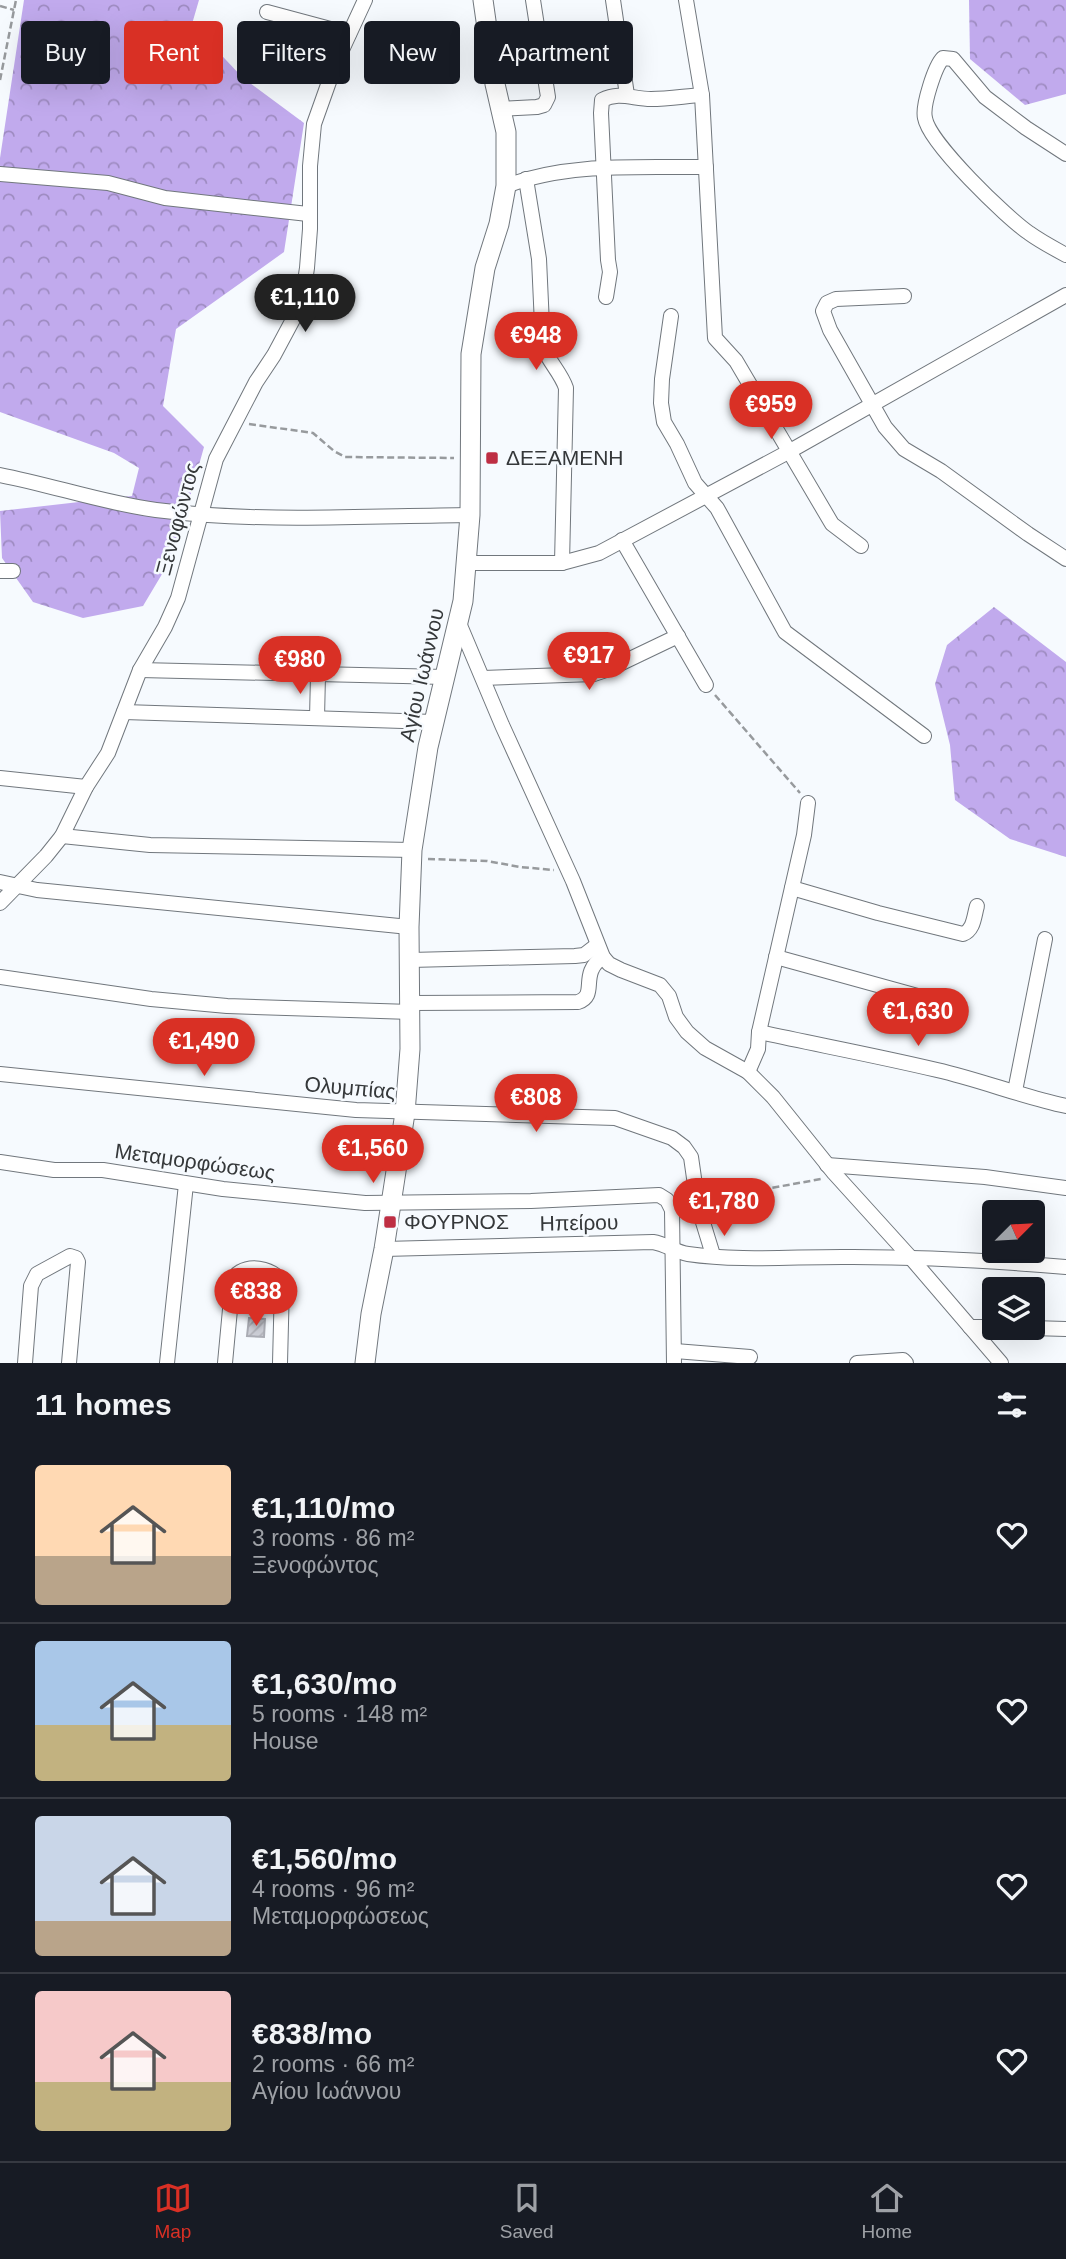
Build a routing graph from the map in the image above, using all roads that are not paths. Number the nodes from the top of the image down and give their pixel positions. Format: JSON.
{"nodes":[{"id":1,"x":365,"y":0,"type":"edge"},
{"id":2,"x":483,"y":0,"type":"edge"},
{"id":3,"x":533,"y":0,"type":"edge"},
{"id":4,"x":612,"y":0,"type":"edge"},
{"id":5,"x":687,"y":0,"type":"edge"},
{"id":6,"x":267,"y":12,"type":"dead end"},
{"id":7,"x":301,"y":21,"type":"edge"},
{"id":8,"x":350,"y":32,"type":"edge"},
{"id":9,"x":328,"y":84,"type":"edge"},
{"id":10,"x":627,"y":94,"type":"junction"},
{"id":11,"x":702,"y":95,"type":"junction"},
{"id":12,"x":501,"y":109,"type":"junction"},
{"id":13,"x":1066,"y":154,"type":"edge"},
{"id":14,"x":706,"y":167,"type":"junction"},
{"id":15,"x":605,"y":169,"type":"junction"},
{"id":16,"x":0,"y":174,"type":"edge"},
{"id":17,"x":526,"y":178,"type":"junction"},
{"id":18,"x":506,"y":186,"type":"junction"},
{"id":19,"x":308,"y":214,"type":"junction"},
{"id":20,"x":1066,"y":255,"type":"edge"},
{"id":21,"x":1066,"y":295,"type":"edge"},
{"id":22,"x":904,"y":296,"type":"dead end"},
{"id":23,"x":606,"y":297,"type":"dead end"},
{"id":24,"x":670,"y":316,"type":"dead end"},
{"id":25,"x":872,"y":404,"type":"junction"},
{"id":26,"x":790,"y":451,"type":"junction"},
{"id":27,"x":0,"y":475,"type":"edge"},
{"id":28,"x":706,"y":496,"type":"junction"},
{"id":29,"x":200,"y":515,"type":"junction"},
{"id":30,"x":470,"y":515,"type":"junction"},
{"id":31,"x":622,"y":540,"type":"junction"},
{"id":32,"x":862,"y":546,"type":"dead end"},
{"id":33,"x":1066,"y":559,"type":"edge"},
{"id":34,"x":467,"y":563,"type":"junction"},
{"id":35,"x":562,"y":563,"type":"junction"},
{"id":36,"x":459,"y":623,"type":"junction"},
{"id":37,"x":678,"y":636,"type":"junction"},
{"id":38,"x":140,"y":670,"type":"junction"},
{"id":39,"x":318,"y":675,"type":"junction"},
{"id":40,"x":445,"y":677,"type":"junction"},
{"id":41,"x":483,"y":678,"type":"junction"},
{"id":42,"x":706,"y":685,"type":"road end"},
{"id":43,"x":124,"y":712,"type":"junction"},
{"id":44,"x":317,"y":718,"type":"junction"},
{"id":45,"x":433,"y":722,"type":"junction"},
{"id":46,"x":924,"y":736,"type":"dead end"},
{"id":47,"x":0,"y":778,"type":"edge"},
{"id":48,"x":86,"y":787,"type":"junction"},
{"id":49,"x":808,"y":803,"type":"road end"},
{"id":50,"x":62,"y":836,"type":"junction"},
{"id":51,"x":411,"y":854,"type":"junction"},
{"id":52,"x":0,"y":881,"type":"edge"},
{"id":53,"x":19,"y":884,"type":"junction"},
{"id":54,"x":792,"y":888,"type":"junction"},
{"id":55,"x":0,"y":903,"type":"edge"},
{"id":56,"x":977,"y":906,"type":"dead end"},
{"id":57,"x":409,"y":927,"type":"junction"},
{"id":58,"x":1045,"y":939,"type":"dead end"},
{"id":59,"x":600,"y":951,"type":"junction"},
{"id":60,"x":776,"y":957,"type":"junction"},
{"id":61,"x":410,"y":960,"type":"junction"},
{"id":62,"x":0,"y":977,"type":"edge"},
{"id":63,"x":950,"y":1005,"type":"dead end"},
{"id":64,"x":411,"y":1007,"type":"junction"},
{"id":65,"x":759,"y":1032,"type":"junction"},
{"id":66,"x":748,"y":1072,"type":"junction"},
{"id":67,"x":0,"y":1074,"type":"edge"},
{"id":68,"x":1015,"y":1091,"type":"junction"},
{"id":69,"x":1066,"y":1107,"type":"edge"},
{"id":70,"x":405,"y":1113,"type":"junction"},
{"id":71,"x":0,"y":1162,"type":"edge"},
{"id":72,"x":830,"y":1169,"type":"junction"},
{"id":73,"x":186,"y":1184,"type":"junction"},
{"id":74,"x":1066,"y":1188,"type":"edge"},
{"id":75,"x":391,"y":1202,"type":"junction"},
{"id":76,"x":384,"y":1248,"type":"junction"},
{"id":77,"x":673,"y":1250,"type":"junction"},
{"id":78,"x":713,"y":1255,"type":"junction"},
{"id":79,"x":911,"y":1258,"type":"junction"},
{"id":80,"x":1066,"y":1267,"type":"edge"},
{"id":81,"x":970,"y":1327,"type":"junction"},
{"id":82,"x":982,"y":1327,"type":"edge"},
{"id":83,"x":1045,"y":1328,"type":"edge"},
{"id":84,"x":1066,"y":1329,"type":"edge"},
{"id":85,"x":674,"y":1357,"type":"edge"},
{"id":86,"x":750,"y":1357,"type":"dead end"},
{"id":87,"x":25,"y":1363,"type":"edge"},
{"id":88,"x":69,"y":1363,"type":"edge"},
{"id":89,"x":167,"y":1363,"type":"edge"},
{"id":90,"x":225,"y":1363,"type":"edge"},
{"id":91,"x":280,"y":1363,"type":"edge"},
{"id":92,"x":365,"y":1363,"type":"edge"},
{"id":93,"x":857,"y":1363,"type":"edge"},
{"id":94,"x":906,"y":1363,"type":"edge"},
{"id":95,"x":1001,"y":1363,"type":"edge"}],
"edges":[{"from":1,"to":8,"type":"street","name":"Ξενοφώντος"},
{"from":2,"to":12,"type":"street","name":"Αγίου Ιωάννου"},
{"from":3,"to":12,"type":"street"},
{"from":4,"to":10,"type":"street"},
{"from":5,"to":11,"type":"street"},
{"from":6,"to":7,"type":"street"},
{"from":9,"to":19,"type":"street","name":"Ξενοφώντος"},
{"from":10,"to":11,"type":"street"},
{"from":10,"to":15,"type":"street"},
{"from":11,"to":14,"type":"street"},
{"from":12,"to":18,"type":"street","name":"Αγίου Ιωάννου"},
{"from":13,"to":20,"type":"street"},
{"from":14,"to":15,"type":"street"},
{"from":14,"to":26,"type":"street"},
{"from":15,"to":17,"type":"street"},
{"from":15,"to":23,"type":"street"},
{"from":16,"to":19,"type":"street"},
{"from":17,"to":18,"type":"street"},
{"from":17,"to":35,"type":"street"},
{"from":18,"to":30,"type":"street","name":"Αγίου Ιωάννου"},
{"from":19,"to":29,"type":"street","name":"Ξενοφώντος"},
{"from":21,"to":25,"type":"street"},
{"from":22,"to":25,"type":"street"},
{"from":24,"to":28,"type":"street"},
{"from":25,"to":26,"type":"street"},
{"from":25,"to":33,"type":"street"},
{"from":26,"to":28,"type":"street"},
{"from":26,"to":32,"type":"street"},
{"from":27,"to":29,"type":"street"},
{"from":28,"to":31,"type":"street"},
{"from":28,"to":46,"type":"street"},
{"from":29,"to":30,"type":"street"},
{"from":29,"to":38,"type":"street","name":"Ξενοφώντος"},
{"from":30,"to":34,"type":"street","name":"Αγίου Ιωάννου"},
{"from":31,"to":35,"type":"street"},
{"from":31,"to":37,"type":"street"},
{"from":34,"to":35,"type":"street"},
{"from":34,"to":36,"type":"street","name":"Αγίου Ιωάννου"},
{"from":36,"to":40,"type":"street","name":"Αγίου Ιωάννου"},
{"from":36,"to":41,"type":"street"},
{"from":37,"to":41,"type":"street"},
{"from":37,"to":42,"type":"street"},
{"from":38,"to":39,"type":"street"},
{"from":38,"to":43,"type":"street","name":"Ξενοφώντος"},
{"from":39,"to":40,"type":"street"},
{"from":39,"to":44,"type":"street"},
{"from":40,"to":45,"type":"street","name":"Αγίου Ιωάννου"},
{"from":41,"to":59,"type":"street"},
{"from":43,"to":44,"type":"street"},
{"from":43,"to":48,"type":"street","name":"Ξενοφώντος"},
{"from":44,"to":45,"type":"street"},
{"from":45,"to":51,"type":"street","name":"Αγίου Ιωάννου"},
{"from":47,"to":48,"type":"street"},
{"from":48,"to":50,"type":"street","name":"Ξενοφώντος"},
{"from":49,"to":54,"type":"street"},
{"from":50,"to":51,"type":"street"},
{"from":50,"to":53,"type":"street","name":"Ξενοφώντος"},
{"from":51,"to":57,"type":"street","name":"Αγίου Ιωάννου"},
{"from":52,"to":53,"type":"street"},
{"from":53,"to":55,"type":"street","name":"Ξενοφώντος"},
{"from":53,"to":57,"type":"street"},
{"from":54,"to":56,"type":"street"},
{"from":54,"to":60,"type":"street"},
{"from":57,"to":61,"type":"street","name":"Αγίου Ιωάννου"},
{"from":58,"to":68,"type":"street"},
{"from":59,"to":61,"type":"street"},
{"from":59,"to":64,"type":"street"},
{"from":59,"to":66,"type":"street"},
{"from":60,"to":63,"type":"street"},
{"from":60,"to":65,"type":"street"},
{"from":61,"to":64,"type":"street","name":"Αγίου Ιωάννου"},
{"from":62,"to":64,"type":"street"},
{"from":64,"to":70,"type":"street","name":"Αγίου Ιωάννου"},
{"from":65,"to":66,"type":"street"},
{"from":65,"to":68,"type":"street"},
{"from":66,"to":72,"type":"street"},
{"from":67,"to":70,"type":"street","name":"Ολυμπίας"},
{"from":68,"to":69,"type":"street"},
{"from":70,"to":75,"type":"street","name":"Αγίου Ιωάννου"},
{"from":70,"to":78,"type":"street","name":"Ολυμπίας"},
{"from":71,"to":73,"type":"street","name":"Μεταμορφώσεως"},
{"from":72,"to":74,"type":"street"},
{"from":72,"to":79,"type":"street"},
{"from":73,"to":75,"type":"street","name":"Μεταμορφώσεως"},
{"from":73,"to":89,"type":"street"},
{"from":75,"to":76,"type":"street","name":"Αγίου Ιωάννου"},
{"from":75,"to":77,"type":"street","name":"Μεταμορφώσεως"},
{"from":76,"to":77,"type":"street","name":"Ηπείρου"},
{"from":76,"to":92,"type":"street","name":"Αγίου Ιωάννου"},
{"from":77,"to":78,"type":"street","name":"Ηπείρου"},
{"from":77,"to":85,"type":"street"},
{"from":78,"to":79,"type":"street","name":"Ηπείρου"},
{"from":79,"to":80,"type":"street","name":"Ηπείρου"},
{"from":79,"to":81,"type":"street"},
{"from":81,"to":82,"type":"street"},
{"from":81,"to":95,"type":"street"},
{"from":83,"to":84,"type":"street"},
{"from":85,"to":86,"type":"street"},
{"from":87,"to":88,"type":"street"},
{"from":90,"to":91,"type":"street"},
{"from":93,"to":94,"type":"street"}]}
